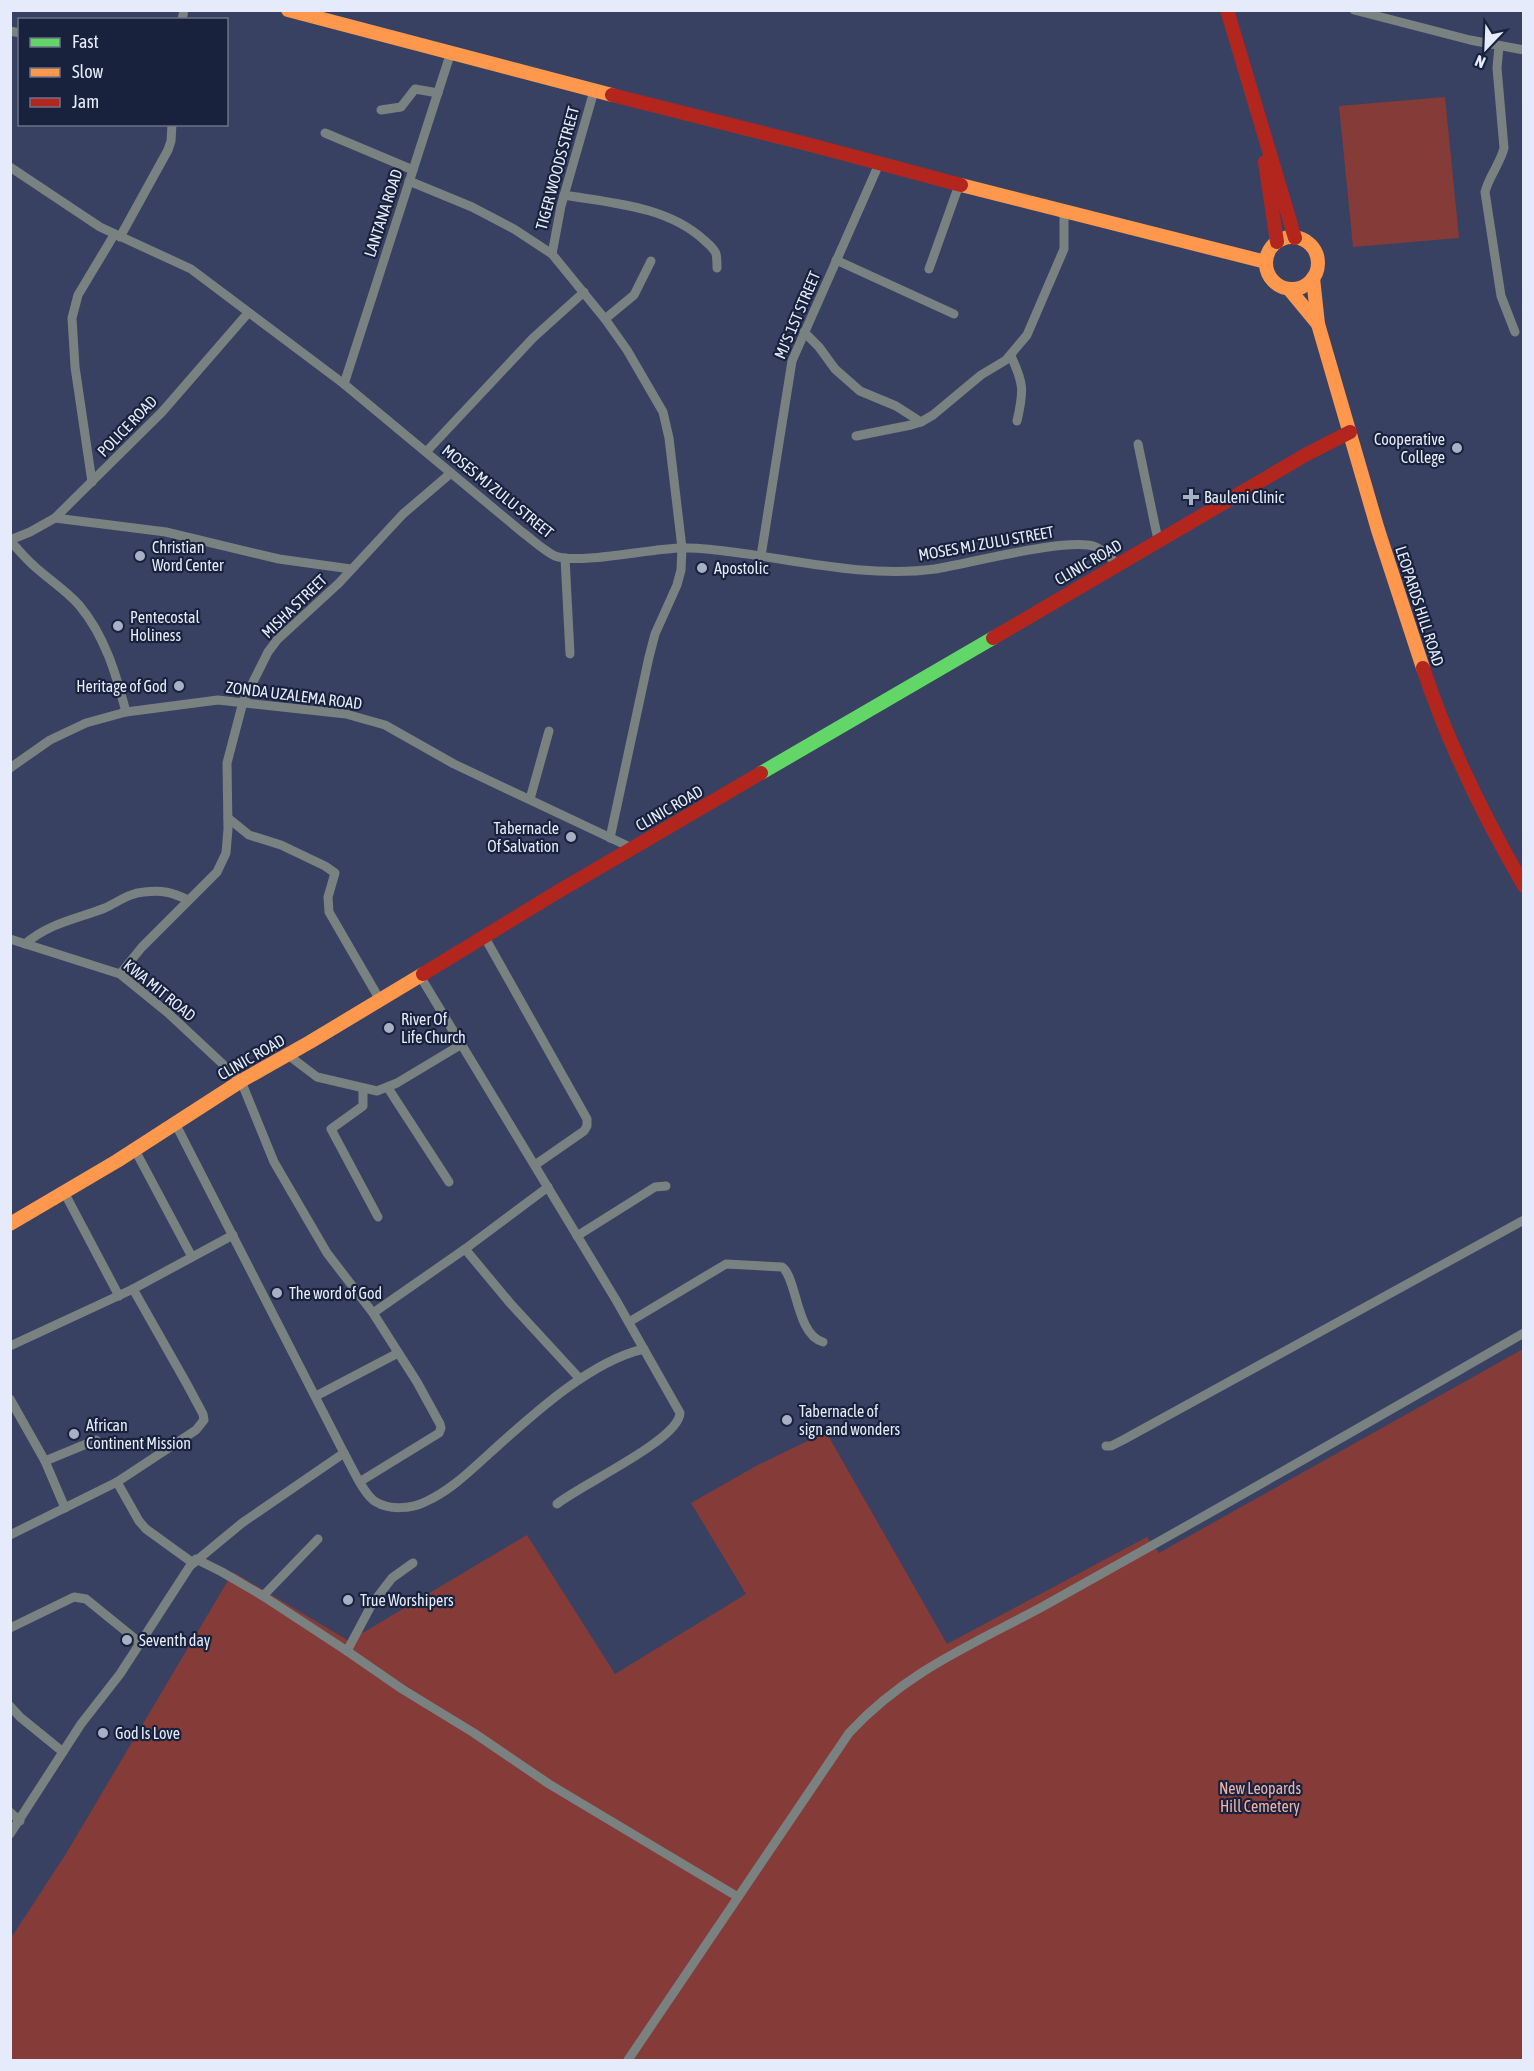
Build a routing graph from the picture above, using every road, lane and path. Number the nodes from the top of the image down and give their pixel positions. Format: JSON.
{"nodes":[{"id":1,"x":288,"y":10,"type":"edge"},
{"id":2,"x":1227,"y":10,"type":"edge"},
{"id":3,"x":1354,"y":10,"type":"edge"},
{"id":4,"x":1499,"y":46,"type":"junction"},
{"id":5,"x":1524,"y":50,"type":"edge"},
{"id":6,"x":451,"y":52,"type":"junction"},
{"id":7,"x":594,"y":91,"type":"junction"},
{"id":8,"x":438,"y":93,"type":"junction"},
{"id":9,"x":381,"y":110,"type":"dead end"},
{"id":10,"x":1262,"y":124,"type":"junction"},
{"id":11,"x":172,"y":126,"type":"edge"},
{"id":12,"x":326,"y":133,"type":"dead end"},
{"id":13,"x":879,"y":164,"type":"junction"},
{"id":14,"x":10,"y":167,"type":"edge"},
{"id":15,"x":413,"y":170,"type":"junction"},
{"id":16,"x":409,"y":181,"type":"junction"},
{"id":17,"x":959,"y":185,"type":"junction"},
{"id":18,"x":564,"y":195,"type":"junction"},
{"id":19,"x":1064,"y":210,"type":"junction"},
{"id":20,"x":117,"y":236,"type":"junction"},
{"id":21,"x":1295,"y":238,"type":"junction"},
{"id":22,"x":1277,"y":242,"type":"junction"},
{"id":23,"x":552,"y":254,"type":"junction"},
{"id":24,"x":836,"y":260,"type":"junction"},
{"id":25,"x":651,"y":261,"type":"dead end"},
{"id":26,"x":1266,"y":262,"type":"junction"},
{"id":27,"x":717,"y":268,"type":"dead end"},
{"id":28,"x":929,"y":269,"type":"dead end"},
{"id":29,"x":1313,"y":278,"type":"junction"},
{"id":30,"x":1290,"y":289,"type":"junction"},
{"id":31,"x":584,"y":292,"type":"junction"},
{"id":32,"x":248,"y":313,"type":"junction"},
{"id":33,"x":954,"y":314,"type":"dead end"},
{"id":34,"x":605,"y":319,"type":"junction"},
{"id":35,"x":1318,"y":324,"type":"junction"},
{"id":36,"x":804,"y":332,"type":"junction"},
{"id":37,"x":1515,"y":332,"type":"dead end"},
{"id":38,"x":1011,"y":356,"type":"junction"},
{"id":39,"x":344,"y":384,"type":"junction"},
{"id":40,"x":1017,"y":421,"type":"dead end"},
{"id":41,"x":921,"y":422,"type":"junction"},
{"id":42,"x":1350,"y":432,"type":"junction"},
{"id":43,"x":856,"y":436,"type":"dead end"},
{"id":44,"x":1138,"y":444,"type":"dead end"},
{"id":45,"x":426,"y":452,"type":"junction"},
{"id":46,"x":451,"y":473,"type":"junction"},
{"id":47,"x":92,"y":482,"type":"junction"},
{"id":48,"x":55,"y":518,"type":"junction"},
{"id":49,"x":10,"y":540,"type":"edge"},
{"id":50,"x":1158,"y":540,"type":"junction"},
{"id":51,"x":682,"y":548,"type":"junction"},
{"id":52,"x":761,"y":556,"type":"junction"},
{"id":53,"x":565,"y":558,"type":"junction"},
{"id":54,"x":1117,"y":564,"type":"junction"},
{"id":55,"x":351,"y":569,"type":"junction"},
{"id":56,"x":570,"y":654,"type":"dead end"},
{"id":57,"x":243,"y":702,"type":"junction"},
{"id":58,"x":126,"y":711,"type":"junction"},
{"id":59,"x":549,"y":730,"type":"dead end"},
{"id":60,"x":10,"y":768,"type":"edge"},
{"id":61,"x":530,"y":799,"type":"junction"},
{"id":62,"x":228,"y":818,"type":"junction"},
{"id":63,"x":610,"y":838,"type":"junction"},
{"id":64,"x":632,"y":848,"type":"junction"},
{"id":65,"x":1524,"y":886,"type":"edge"},
{"id":66,"x":188,"y":900,"type":"junction"},
{"id":67,"x":484,"y":936,"type":"junction"},
{"id":68,"x":10,"y":939,"type":"edge"},
{"id":69,"x":25,"y":944,"type":"junction"},
{"id":70,"x":120,"y":974,"type":"junction"},
{"id":71,"x":420,"y":976,"type":"junction"},
{"id":72,"x":381,"y":1000,"type":"junction"},
{"id":73,"x":462,"y":1044,"type":"junction"},
{"id":74,"x":288,"y":1055,"type":"junction"},
{"id":75,"x":241,"y":1081,"type":"junction"},
{"id":76,"x":388,"y":1088,"type":"junction"},
{"id":77,"x":363,"y":1089,"type":"junction"},
{"id":78,"x":175,"y":1123,"type":"junction"},
{"id":79,"x":135,"y":1150,"type":"junction"},
{"id":80,"x":535,"y":1165,"type":"junction"},
{"id":81,"x":449,"y":1182,"type":"dead end"},
{"id":82,"x":666,"y":1186,"type":"dead end"},
{"id":83,"x":548,"y":1187,"type":"junction"},
{"id":84,"x":64,"y":1192,"type":"junction"},
{"id":85,"x":378,"y":1216,"type":"dead end"},
{"id":86,"x":1524,"y":1220,"type":"edge"},
{"id":87,"x":10,"y":1224,"type":"edge"},
{"id":88,"x":233,"y":1235,"type":"junction"},
{"id":89,"x":577,"y":1236,"type":"junction"},
{"id":90,"x":465,"y":1249,"type":"junction"},
{"id":91,"x":192,"y":1257,"type":"junction"},
{"id":92,"x":132,"y":1289,"type":"junction"},
{"id":93,"x":119,"y":1296,"type":"junction"},
{"id":94,"x":372,"y":1313,"type":"junction"},
{"id":95,"x":628,"y":1322,"type":"junction"},
{"id":96,"x":1524,"y":1333,"type":"edge"},
{"id":97,"x":823,"y":1342,"type":"dead end"},
{"id":98,"x":10,"y":1347,"type":"edge"},
{"id":99,"x":644,"y":1349,"type":"junction"},
{"id":100,"x":398,"y":1353,"type":"junction"},
{"id":101,"x":580,"y":1379,"type":"junction"},
{"id":102,"x":316,"y":1396,"type":"junction"},
{"id":103,"x":10,"y":1399,"type":"edge"},
{"id":104,"x":96,"y":1440,"type":"dead end"},
{"id":105,"x":1106,"y":1446,"type":"dead end"},
{"id":106,"x":344,"y":1453,"type":"junction"},
{"id":107,"x":45,"y":1461,"type":"junction"},
{"id":108,"x":361,"y":1481,"type":"junction"},
{"id":109,"x":117,"y":1482,"type":"junction"},
{"id":110,"x":557,"y":1504,"type":"dead end"},
{"id":111,"x":65,"y":1508,"type":"junction"},
{"id":112,"x":10,"y":1535,"type":"edge"},
{"id":113,"x":318,"y":1539,"type":"dead end"},
{"id":114,"x":195,"y":1561,"type":"junction"},
{"id":115,"x":413,"y":1563,"type":"dead end"},
{"id":116,"x":263,"y":1596,"type":"junction"},
{"id":117,"x":10,"y":1628,"type":"edge"},
{"id":118,"x":139,"y":1642,"type":"junction"},
{"id":119,"x":347,"y":1651,"type":"junction"},
{"id":120,"x":10,"y":1706,"type":"edge"},
{"id":121,"x":63,"y":1752,"type":"junction"},
{"id":122,"x":10,"y":1812,"type":"edge"},
{"id":123,"x":20,"y":1821,"type":"junction"},
{"id":124,"x":10,"y":1834,"type":"edge"},
{"id":125,"x":738,"y":1897,"type":"junction"},
{"id":126,"x":628,"y":2061,"type":"edge"}],
"edges":[{"from":1,"to":6,"type":"street"},
{"from":2,"to":10,"type":"street"},
{"from":3,"to":4,"type":"street"},
{"from":4,"to":5,"type":"street"},
{"from":4,"to":37,"type":"street"},
{"from":6,"to":7,"type":"street"},
{"from":6,"to":8,"type":"street","name":"LANTANA ROAD"},
{"from":7,"to":13,"type":"street"},
{"from":7,"to":18,"type":"street","name":"TIGER WOODS STREET"},
{"from":8,"to":9,"type":"street"},
{"from":8,"to":15,"type":"street","name":"LANTANA ROAD"},
{"from":10,"to":21,"type":"street"},
{"from":10,"to":22,"type":"street"},
{"from":11,"to":20,"type":"street"},
{"from":12,"to":15,"type":"street"},
{"from":13,"to":17,"type":"street"},
{"from":13,"to":24,"type":"street","name":"MJ’S 1ST STREET"},
{"from":14,"to":20,"type":"street","name":"MOSES MJ ZULU STREET"},
{"from":15,"to":16,"type":"street","name":"LANTANA ROAD"},
{"from":16,"to":23,"type":"street"},
{"from":16,"to":39,"type":"street","name":"LANTANA ROAD"},
{"from":17,"to":19,"type":"street"},
{"from":17,"to":28,"type":"street"},
{"from":18,"to":23,"type":"street","name":"TIGER WOODS STREET"},
{"from":18,"to":27,"type":"street"},
{"from":19,"to":26,"type":"street"},
{"from":19,"to":38,"type":"street"},
{"from":20,"to":32,"type":"street","name":"MOSES MJ ZULU STREET"},
{"from":20,"to":47,"type":"street"},
{"from":21,"to":22,"type":"street"},
{"from":21,"to":29,"type":"street"},
{"from":22,"to":26,"type":"street"},
{"from":23,"to":31,"type":"street"},
{"from":24,"to":33,"type":"street"},
{"from":24,"to":36,"type":"street","name":"MJ’S 1ST STREET"},
{"from":25,"to":34,"type":"street"},
{"from":26,"to":30,"type":"street"},
{"from":29,"to":30,"type":"street"},
{"from":29,"to":35,"type":"street","name":"LEOPARDS HILL ROAD"},
{"from":30,"to":35,"type":"street","name":"LEOPARDS HILL ROAD"},
{"from":31,"to":34,"type":"street"},
{"from":31,"to":45,"type":"street"},
{"from":32,"to":39,"type":"street","name":"MOSES MJ ZULU STREET"},
{"from":32,"to":47,"type":"street","name":"POLICE ROAD"},
{"from":34,"to":51,"type":"street"},
{"from":35,"to":42,"type":"street","name":"LEOPARDS HILL ROAD"},
{"from":36,"to":41,"type":"street"},
{"from":36,"to":52,"type":"street","name":"MJ’S 1ST STREET"},
{"from":38,"to":40,"type":"street"},
{"from":38,"to":41,"type":"street"},
{"from":39,"to":45,"type":"street","name":"MOSES MJ ZULU STREET"},
{"from":41,"to":43,"type":"street"},
{"from":42,"to":50,"type":"street","name":"CLINIC ROAD"},
{"from":42,"to":65,"type":"street","name":"LEOPARDS HILL ROAD"},
{"from":44,"to":50,"type":"street"},
{"from":45,"to":46,"type":"street","name":"MOSES MJ ZULU STREET"},
{"from":46,"to":53,"type":"street","name":"MOSES MJ ZULU STREET"},
{"from":46,"to":55,"type":"street","name":"MISHA STREET"},
{"from":47,"to":48,"type":"street","name":"POLICE ROAD"},
{"from":48,"to":49,"type":"street","name":"POLICE ROAD"},
{"from":48,"to":55,"type":"street"},
{"from":49,"to":58,"type":"street"},
{"from":50,"to":54,"type":"street","name":"CLINIC ROAD"},
{"from":51,"to":52,"type":"street","name":"MOSES MJ ZULU STREET"},
{"from":51,"to":53,"type":"street","name":"MOSES MJ ZULU STREET"},
{"from":51,"to":63,"type":"street"},
{"from":52,"to":54,"type":"street","name":"MOSES MJ ZULU STREET"},
{"from":53,"to":56,"type":"street"},
{"from":54,"to":64,"type":"street","name":"CLINIC ROAD"},
{"from":55,"to":57,"type":"street","name":"MISHA STREET"},
{"from":57,"to":58,"type":"street","name":"ZONDA UZALEMA ROAD"},
{"from":57,"to":61,"type":"street","name":"ZONDA UZALEMA ROAD"},
{"from":57,"to":62,"type":"street","name":"MISHA STREET"},
{"from":58,"to":60,"type":"street","name":"ZONDA UZALEMA ROAD"},
{"from":59,"to":61,"type":"street"},
{"from":61,"to":63,"type":"street","name":"ZONDA UZALEMA ROAD"},
{"from":62,"to":66,"type":"street","name":"MISHA STREET"},
{"from":62,"to":72,"type":"street"},
{"from":63,"to":64,"type":"street","name":"ZONDA UZALEMA ROAD"},
{"from":64,"to":67,"type":"street","name":"CLINIC ROAD"},
{"from":66,"to":69,"type":"street"},
{"from":66,"to":70,"type":"street","name":"MISHA STREET"},
{"from":67,"to":71,"type":"street","name":"CLINIC ROAD"},
{"from":67,"to":80,"type":"street"},
{"from":68,"to":69,"type":"street","name":"KWA MIT ROAD"},
{"from":69,"to":70,"type":"street","name":"KWA MIT ROAD"},
{"from":70,"to":75,"type":"street","name":"KWA MIT ROAD"},
{"from":71,"to":72,"type":"street","name":"CLINIC ROAD"},
{"from":71,"to":73,"type":"street"},
{"from":72,"to":74,"type":"street","name":"CLINIC ROAD"},
{"from":73,"to":76,"type":"street"},
{"from":73,"to":80,"type":"street"},
{"from":74,"to":75,"type":"street","name":"CLINIC ROAD"},
{"from":74,"to":77,"type":"street"},
{"from":75,"to":78,"type":"street","name":"CLINIC ROAD"},
{"from":75,"to":94,"type":"street"},
{"from":76,"to":77,"type":"street"},
{"from":76,"to":81,"type":"street"},
{"from":77,"to":85,"type":"street"},
{"from":78,"to":79,"type":"street","name":"CLINIC ROAD"},
{"from":78,"to":88,"type":"street"},
{"from":79,"to":84,"type":"street","name":"CLINIC ROAD"},
{"from":79,"to":91,"type":"street"},
{"from":80,"to":83,"type":"street"},
{"from":82,"to":89,"type":"street"},
{"from":83,"to":89,"type":"street"},
{"from":83,"to":90,"type":"street"},
{"from":84,"to":87,"type":"street","name":"CLINIC ROAD"},
{"from":84,"to":93,"type":"street"},
{"from":86,"to":105,"type":"street"},
{"from":88,"to":91,"type":"street"},
{"from":88,"to":102,"type":"street"},
{"from":89,"to":95,"type":"street"},
{"from":90,"to":94,"type":"street"},
{"from":90,"to":101,"type":"street"},
{"from":91,"to":92,"type":"street"},
{"from":92,"to":93,"type":"street"},
{"from":92,"to":109,"type":"street"},
{"from":93,"to":98,"type":"street"},
{"from":94,"to":100,"type":"street"},
{"from":95,"to":97,"type":"street"},
{"from":95,"to":99,"type":"street"},
{"from":96,"to":125,"type":"street"},
{"from":99,"to":101,"type":"street"},
{"from":99,"to":110,"type":"street"},
{"from":100,"to":102,"type":"street"},
{"from":100,"to":108,"type":"street"},
{"from":101,"to":108,"type":"street"},
{"from":102,"to":106,"type":"street"},
{"from":103,"to":107,"type":"street"},
{"from":104,"to":107,"type":"street"},
{"from":106,"to":108,"type":"street"},
{"from":106,"to":114,"type":"street"},
{"from":107,"to":111,"type":"street"},
{"from":109,"to":111,"type":"street"},
{"from":109,"to":114,"type":"street"},
{"from":111,"to":112,"type":"street"},
{"from":113,"to":116,"type":"street"},
{"from":114,"to":116,"type":"street"},
{"from":114,"to":118,"type":"street"},
{"from":115,"to":119,"type":"street"},
{"from":116,"to":119,"type":"street"},
{"from":117,"to":118,"type":"street"},
{"from":118,"to":121,"type":"street"},
{"from":119,"to":125,"type":"street"},
{"from":120,"to":121,"type":"street"},
{"from":121,"to":123,"type":"street"},
{"from":122,"to":123,"type":"street"},
{"from":123,"to":124,"type":"street"},
{"from":125,"to":126,"type":"street"}]}
